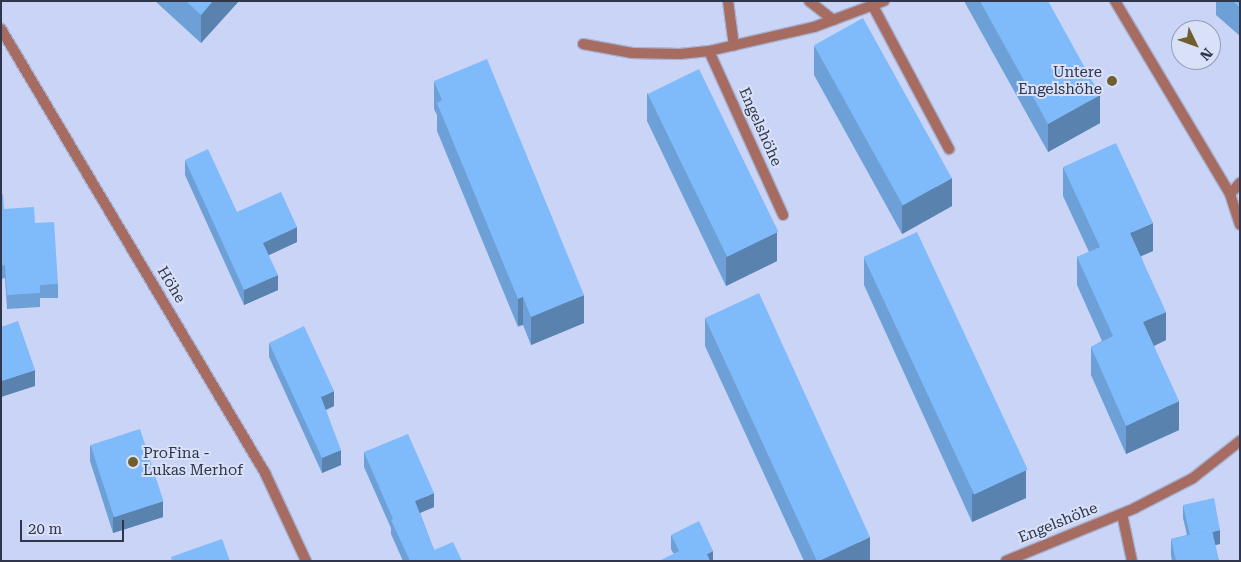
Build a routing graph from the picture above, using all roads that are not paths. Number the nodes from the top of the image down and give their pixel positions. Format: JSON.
{"nodes":[{"id":1,"x":728,"y":1,"type":"edge"},
{"id":2,"x":810,"y":1,"type":"edge"},
{"id":3,"x":884,"y":1,"type":"edge"},
{"id":4,"x":1115,"y":1,"type":"edge"},
{"id":5,"x":873,"y":6,"type":"junction"},
{"id":6,"x":833,"y":20,"type":"junction"},
{"id":7,"x":1,"y":29,"type":"edge"},
{"id":8,"x":583,"y":44,"type":"dead end"},
{"id":9,"x":734,"y":46,"type":"junction"},
{"id":10,"x":709,"y":51,"type":"junction"},
{"id":11,"x":949,"y":149,"type":"dead end"},
{"id":12,"x":1240,"y":182,"type":"edge"},
{"id":13,"x":1230,"y":194,"type":"junction"},
{"id":14,"x":783,"y":215,"type":"dead end"},
{"id":15,"x":1240,"y":224,"type":"edge"},
{"id":16,"x":1240,"y":441,"type":"edge"},
{"id":17,"x":1122,"y":514,"type":"junction"},
{"id":18,"x":306,"y":561,"type":"edge"},
{"id":19,"x":1006,"y":561,"type":"edge"},
{"id":20,"x":1132,"y":561,"type":"edge"}],
"edges":[{"from":1,"to":9,"type":"street"},
{"from":2,"to":6,"type":"street"},
{"from":3,"to":5,"type":"street"},
{"from":4,"to":13,"type":"street"},
{"from":5,"to":6,"type":"street"},
{"from":5,"to":11,"type":"street"},
{"from":6,"to":9,"type":"street"},
{"from":7,"to":18,"type":"street","name":"Höhe"},
{"from":8,"to":10,"type":"street"},
{"from":9,"to":10,"type":"street"},
{"from":10,"to":14,"type":"street","name":"Engelshöhe"},
{"from":12,"to":13,"type":"street"},
{"from":13,"to":15,"type":"street"},
{"from":16,"to":17,"type":"street","name":"Engelshöhe"},
{"from":17,"to":19,"type":"street","name":"Engelshöhe"},
{"from":17,"to":20,"type":"street","name":"Engelshöhe"}]}
